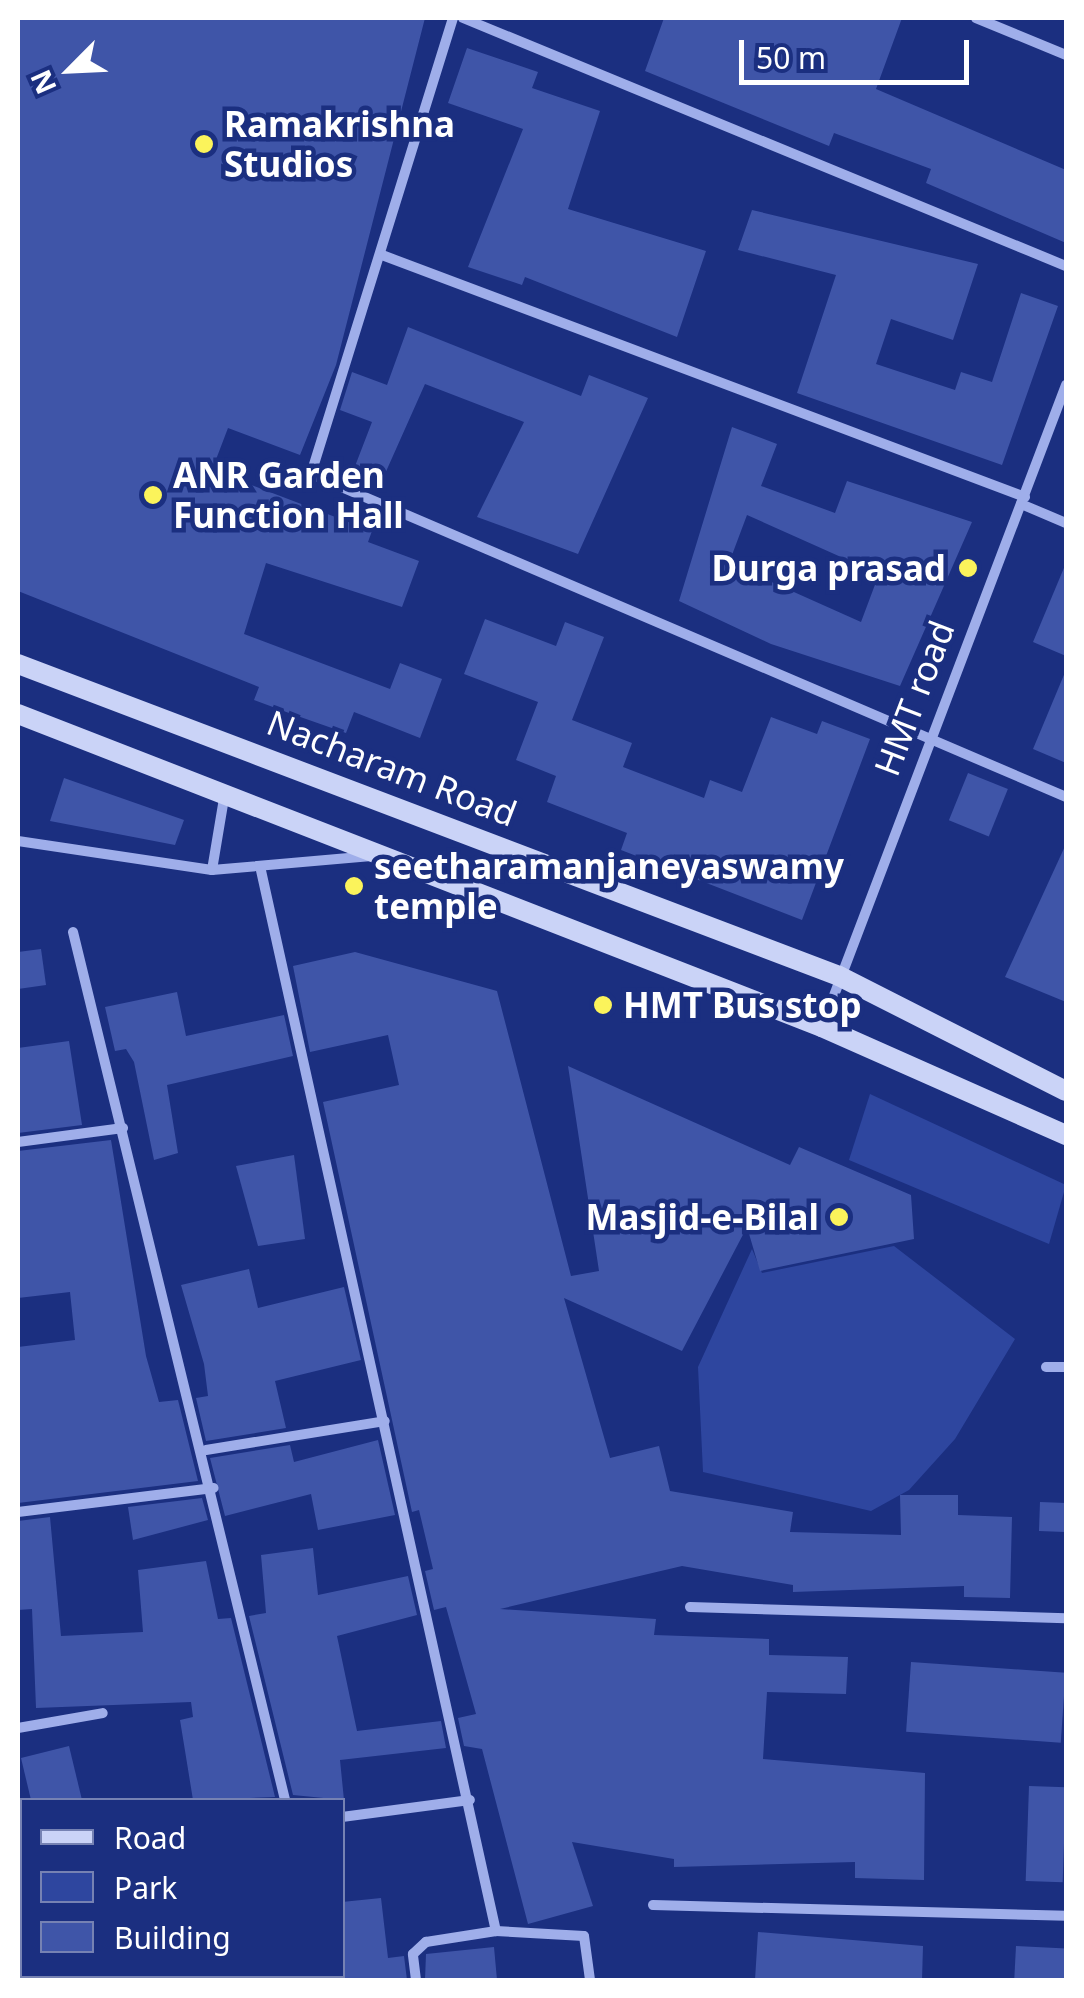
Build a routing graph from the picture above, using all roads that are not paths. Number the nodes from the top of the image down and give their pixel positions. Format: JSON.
{"nodes":[{"id":1,"x":454,"y":18,"type":"edge"},
{"id":2,"x":463,"y":18,"type":"edge"},
{"id":3,"x":976,"y":18,"type":"edge"},
{"id":4,"x":1066,"y":55,"type":"edge"},
{"id":5,"x":382,"y":256,"type":"junction"},
{"id":6,"x":1066,"y":266,"type":"edge"},
{"id":7,"x":1066,"y":385,"type":"edge"},
{"id":8,"x":1023,"y":500,"type":"junction"},
{"id":9,"x":1066,"y":523,"type":"edge"},
{"id":10,"x":18,"y":664,"type":"edge"},
{"id":11,"x":18,"y":714,"type":"edge"},
{"id":12,"x":927,"y":737,"type":"junction"},
{"id":13,"x":1066,"y":797,"type":"edge"},
{"id":14,"x":224,"y":798,"type":"junction"},
{"id":15,"x":18,"y":840,"type":"edge"},
{"id":16,"x":387,"y":854,"type":"junction"},
{"id":17,"x":260,"y":866,"type":"junction"},
{"id":18,"x":212,"y":870,"type":"junction"},
{"id":19,"x":73,"y":932,"type":"dead end"},
{"id":20,"x":839,"y":976,"type":"junction"},
{"id":21,"x":822,"y":1027,"type":"junction"},
{"id":22,"x":1066,"y":1091,"type":"edge"},
{"id":23,"x":123,"y":1128,"type":"junction"},
{"id":24,"x":1066,"y":1134,"type":"edge"},
{"id":25,"x":18,"y":1142,"type":"edge"},
{"id":26,"x":1046,"y":1367,"type":"dead end"},
{"id":27,"x":1066,"y":1368,"type":"edge"},
{"id":28,"x":385,"y":1421,"type":"junction"},
{"id":29,"x":206,"y":1450,"type":"junction"},
{"id":30,"x":214,"y":1488,"type":"junction"},
{"id":31,"x":18,"y":1512,"type":"edge"},
{"id":32,"x":690,"y":1607,"type":"dead end"},
{"id":33,"x":1066,"y":1618,"type":"edge"},
{"id":34,"x":103,"y":1713,"type":"dead end"},
{"id":35,"x":18,"y":1728,"type":"edge"},
{"id":36,"x":285,"y":1798,"type":"edge"},
{"id":37,"x":470,"y":1800,"type":"junction"},
{"id":38,"x":345,"y":1817,"type":"edge"},
{"id":39,"x":652,"y":1905,"type":"dead end"},
{"id":40,"x":1066,"y":1916,"type":"edge"},
{"id":41,"x":496,"y":1931,"type":"junction"},
{"id":42,"x":416,"y":1980,"type":"edge"},
{"id":43,"x":590,"y":1980,"type":"edge"}],
"edges":[{"from":1,"to":5,"type":"street"},
{"from":2,"to":6,"type":"street"},
{"from":3,"to":4,"type":"street"},
{"from":5,"to":8,"type":"street"},
{"from":5,"to":12,"type":"street"},
{"from":7,"to":8,"type":"street","name":"HMT road"},
{"from":8,"to":9,"type":"street"},
{"from":8,"to":12,"type":"street","name":"HMT road"},
{"from":10,"to":20,"type":"main road","name":"Nacharam Road"},
{"from":11,"to":14,"type":"main road"},
{"from":12,"to":13,"type":"street"},
{"from":12,"to":20,"type":"street","name":"HMT road"},
{"from":14,"to":16,"type":"main road"},
{"from":14,"to":18,"type":"street"},
{"from":15,"to":18,"type":"street"},
{"from":16,"to":17,"type":"street"},
{"from":16,"to":21,"type":"main road"},
{"from":17,"to":18,"type":"street"},
{"from":17,"to":28,"type":"street"},
{"from":19,"to":23,"type":"street"},
{"from":20,"to":21,"type":"street","name":"HMT road"},
{"from":20,"to":22,"type":"main road","name":"Nacharam Road"},
{"from":21,"to":24,"type":"main road"},
{"from":23,"to":25,"type":"street"},
{"from":23,"to":29,"type":"street"},
{"from":26,"to":27,"type":"street"},
{"from":28,"to":29,"type":"street"},
{"from":28,"to":37,"type":"street"},
{"from":29,"to":30,"type":"street"},
{"from":30,"to":31,"type":"street"},
{"from":30,"to":36,"type":"street"},
{"from":32,"to":33,"type":"street"},
{"from":34,"to":35,"type":"street"},
{"from":37,"to":38,"type":"street"},
{"from":37,"to":41,"type":"street"},
{"from":39,"to":40,"type":"street"},
{"from":41,"to":42,"type":"street"},
{"from":41,"to":43,"type":"street"}]}
